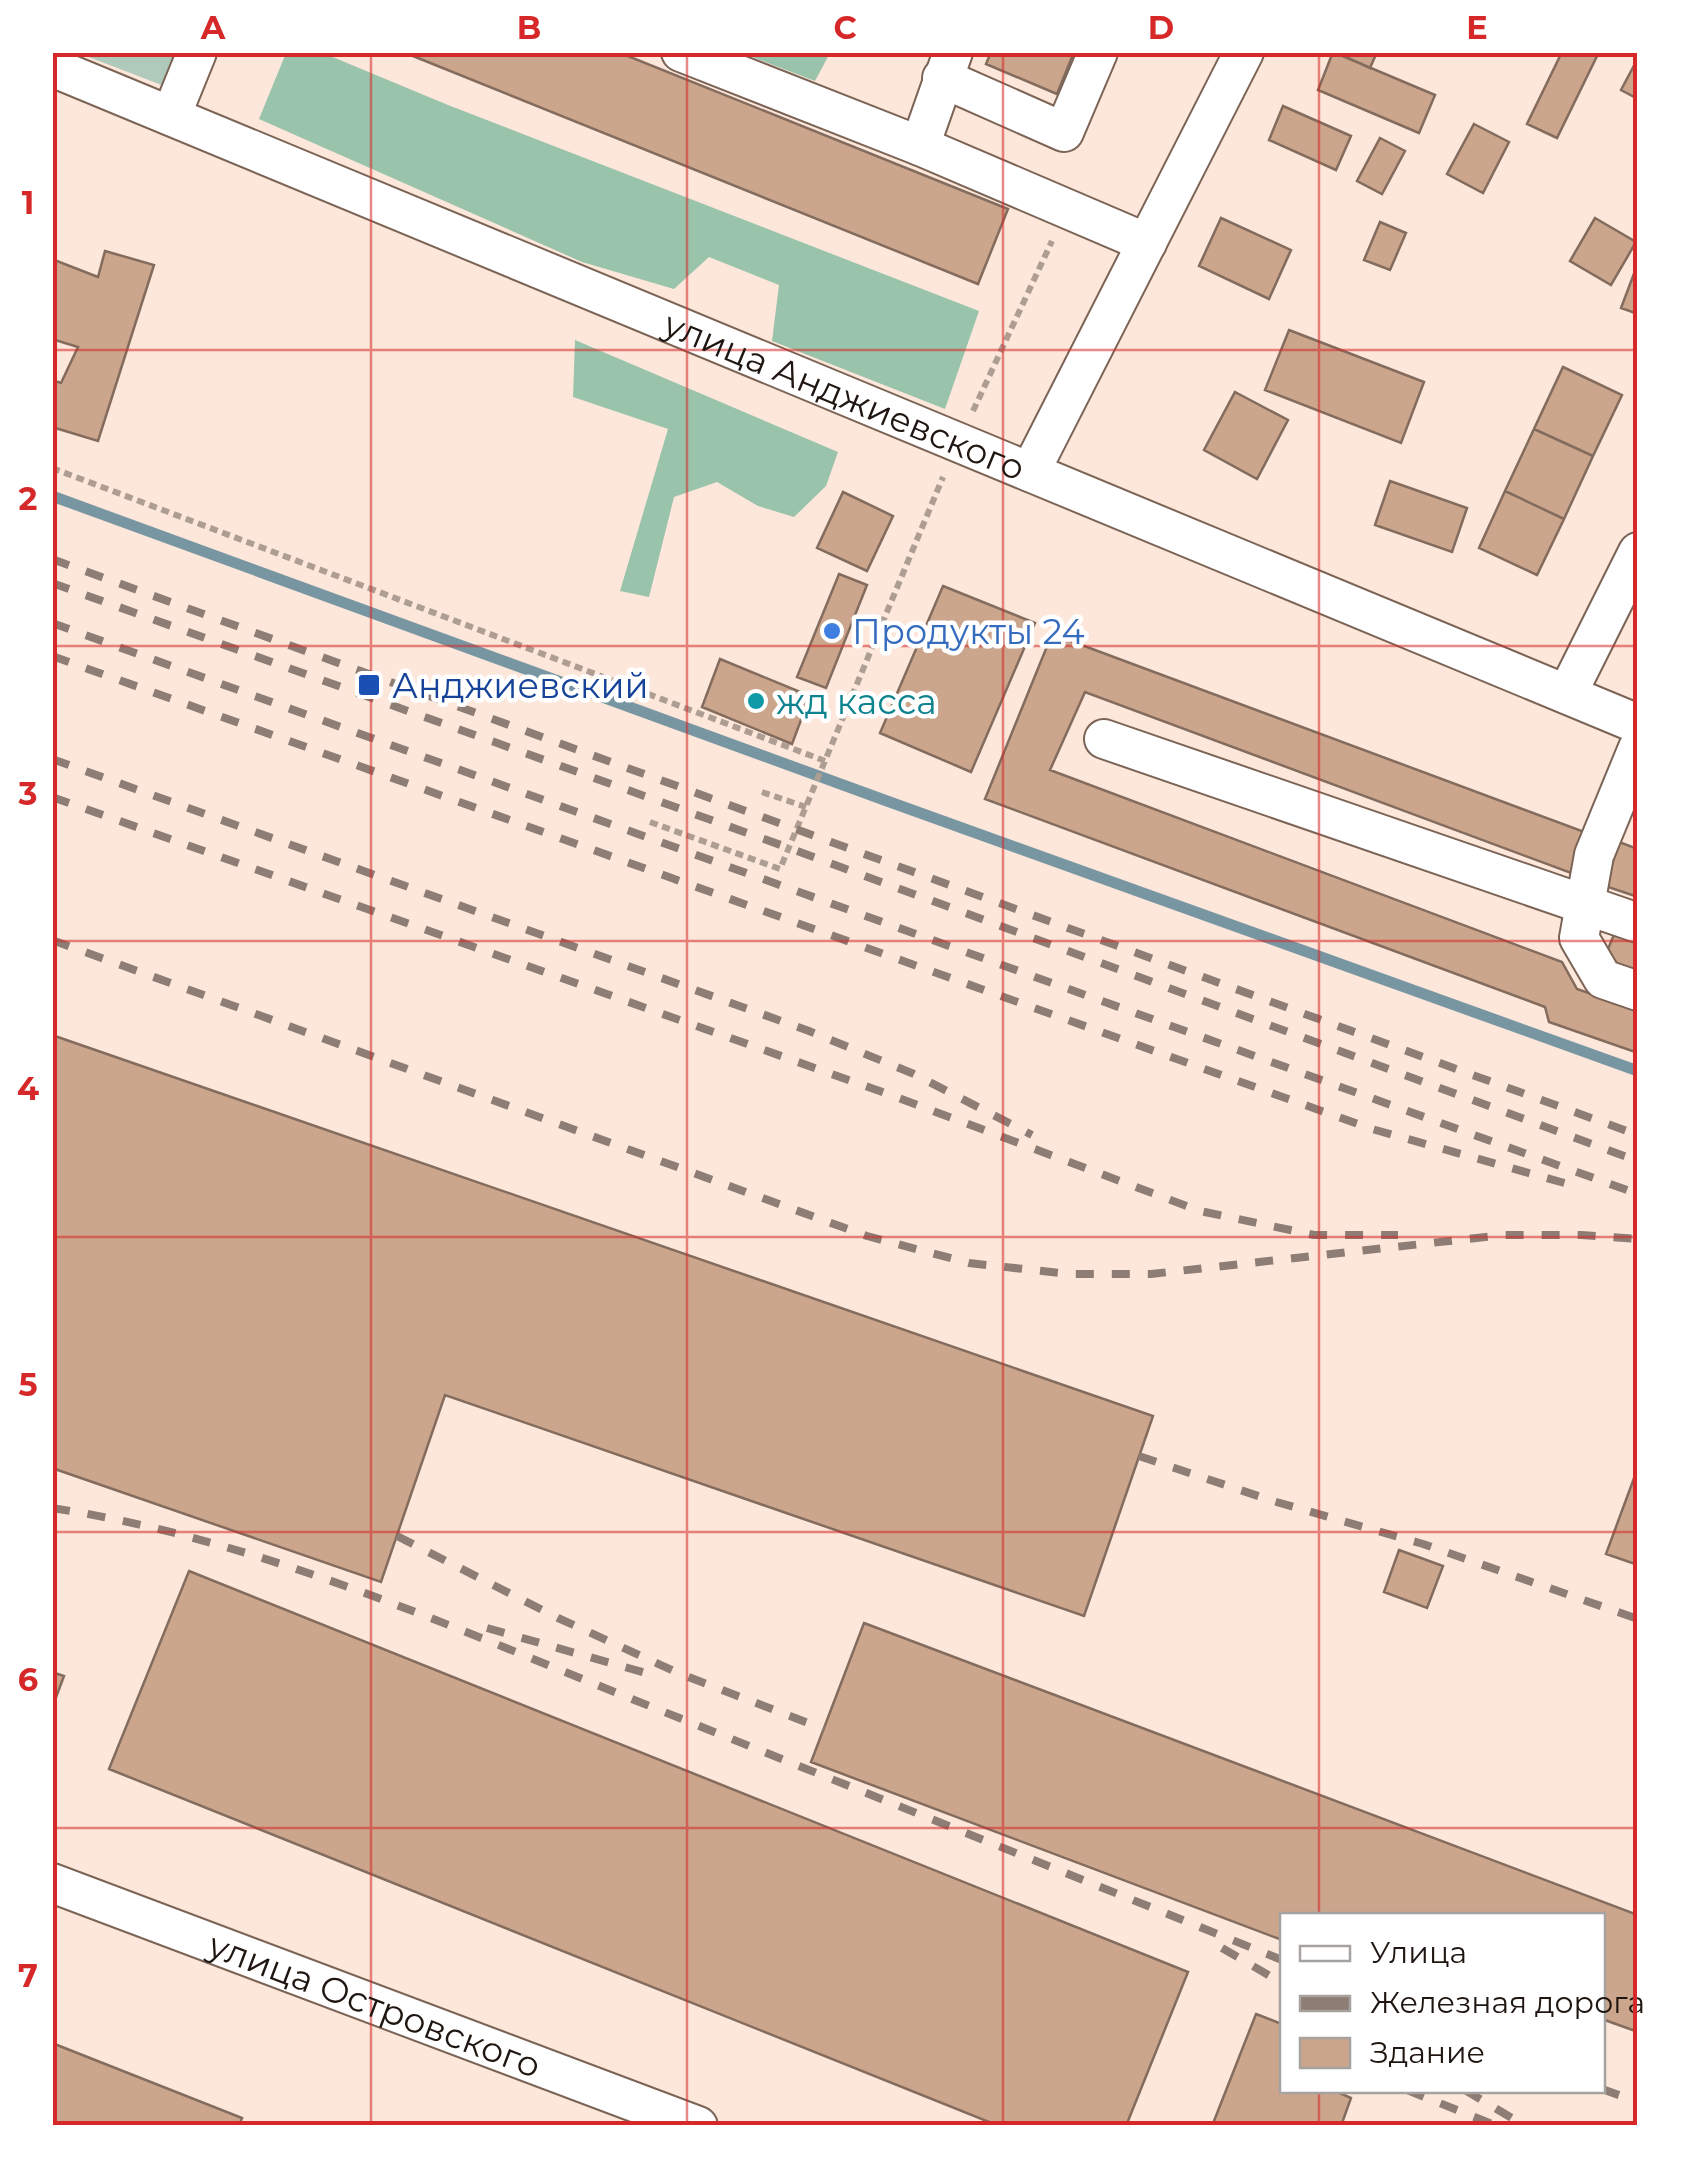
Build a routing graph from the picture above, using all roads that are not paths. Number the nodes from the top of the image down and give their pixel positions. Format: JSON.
{"nodes":[{"id":1,"x":197,"y":52,"type":"edge"},
{"id":2,"x":681,"y":52,"type":"edge"},
{"id":3,"x":1098,"y":52,"type":"edge"},
{"id":4,"x":1244,"y":52,"type":"edge"},
{"id":5,"x":948,"y":65,"type":"edge"},
{"id":6,"x":52,"y":67,"type":"edge"},
{"id":7,"x":171,"y":116,"type":"junction"},
{"id":8,"x":920,"y":146,"type":"junction"},
{"id":9,"x":1147,"y":242,"type":"junction"},
{"id":10,"x":1030,"y":472,"type":"junction"},
{"id":11,"x":1638,"y":552,"type":"edge"},
{"id":12,"x":1567,"y":694,"type":"junction"},
{"id":13,"x":1638,"y":724,"type":"edge"},
{"id":14,"x":1104,"y":739,"type":"dead end"},
{"id":15,"x":1638,"y":748,"type":"edge"},
{"id":16,"x":1584,"y":906,"type":"junction"},
{"id":17,"x":1638,"y":923,"type":"edge"},
{"id":18,"x":1638,"y":991,"type":"edge"},
{"id":19,"x":52,"y":1883,"type":"edge"},
{"id":20,"x":698,"y":2126,"type":"edge"}],
"edges":[{"from":1,"to":7,"type":"street"},
{"from":2,"to":8,"type":"street"},
{"from":3,"to":5,"type":"street"},
{"from":4,"to":9,"type":"street"},
{"from":5,"to":8,"type":"street"},
{"from":6,"to":7,"type":"street","name":"улица Анджиевского"},
{"from":7,"to":10,"type":"street","name":"улица Анджиевского"},
{"from":8,"to":9,"type":"street"},
{"from":9,"to":10,"type":"street"},
{"from":10,"to":12,"type":"street","name":"улица Анджиевского"},
{"from":11,"to":12,"type":"street"},
{"from":12,"to":13,"type":"street","name":"улица Анджиевского"},
{"from":14,"to":16,"type":"street"},
{"from":15,"to":16,"type":"street"},
{"from":16,"to":17,"type":"street"},
{"from":16,"to":18,"type":"street"},
{"from":19,"to":20,"type":"street","name":"улица Островского"}]}
